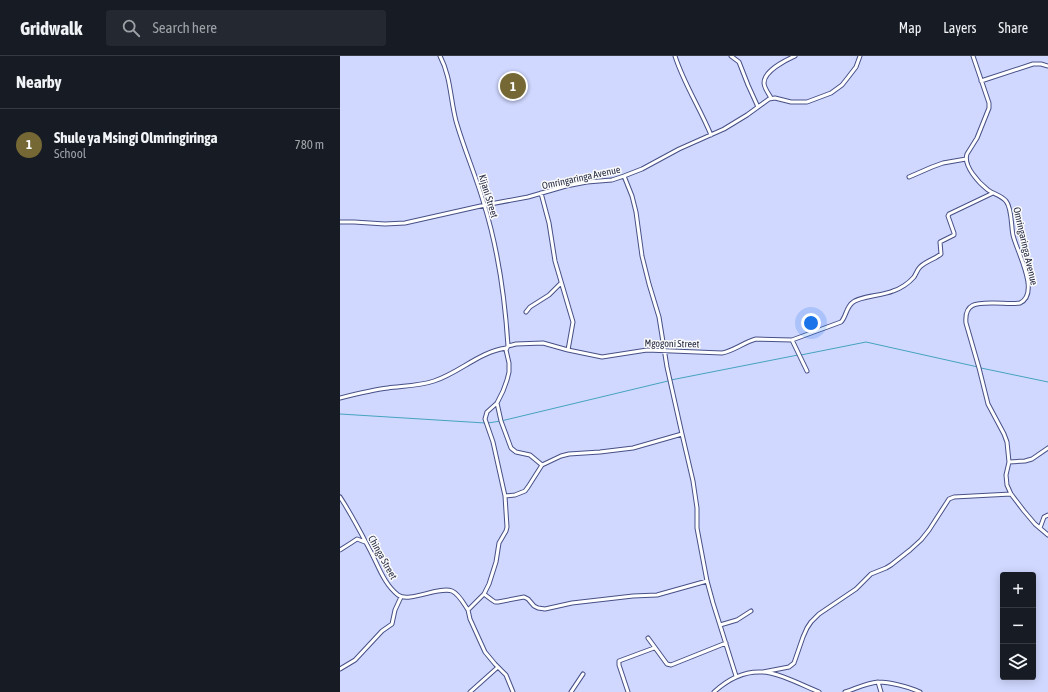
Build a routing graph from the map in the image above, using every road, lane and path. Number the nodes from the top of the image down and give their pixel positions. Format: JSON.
{"nodes":[{"id":1,"x":440,"y":56,"type":"edge"},
{"id":2,"x":675,"y":56,"type":"edge"},
{"id":3,"x":731,"y":56,"type":"edge"},
{"id":4,"x":795,"y":56,"type":"edge"},
{"id":5,"x":860,"y":56,"type":"edge"},
{"id":6,"x":973,"y":56,"type":"edge"},
{"id":7,"x":1048,"y":66,"type":"edge"},
{"id":8,"x":981,"y":81,"type":"junction"},
{"id":9,"x":771,"y":98,"type":"junction"},
{"id":10,"x":758,"y":107,"type":"junction"},
{"id":11,"x":711,"y":135,"type":"junction"},
{"id":12,"x":966,"y":159,"type":"junction"},
{"id":13,"x":624,"y":176,"type":"junction"},
{"id":14,"x":909,"y":177,"type":"dead end"},
{"id":15,"x":541,"y":193,"type":"junction"},
{"id":16,"x":993,"y":193,"type":"junction"},
{"id":17,"x":485,"y":205,"type":"junction"},
{"id":18,"x":340,"y":222,"type":"edge"},
{"id":19,"x":561,"y":283,"type":"junction"},
{"id":20,"x":526,"y":312,"type":"dead end"},
{"id":21,"x":792,"y":340,"type":"junction"},
{"id":22,"x":507,"y":347,"type":"junction"},
{"id":23,"x":568,"y":350,"type":"junction"},
{"id":24,"x":664,"y":350,"type":"junction"},
{"id":25,"x":807,"y":371,"type":"dead end"},
{"id":26,"x":340,"y":398,"type":"edge"},
{"id":27,"x":497,"y":403,"type":"junction"},
{"id":28,"x":682,"y":434,"type":"junction"},
{"id":29,"x":1048,"y":448,"type":"edge"},
{"id":30,"x":1009,"y":462,"type":"junction"},
{"id":31,"x":542,"y":465,"type":"junction"},
{"id":32,"x":1011,"y":494,"type":"junction"},
{"id":33,"x":505,"y":496,"type":"junction"},
{"id":34,"x":340,"y":497,"type":"edge"},
{"id":35,"x":1048,"y":515,"type":"edge"},
{"id":36,"x":1040,"y":528,"type":"junction"},
{"id":37,"x":1048,"y":535,"type":"edge"},
{"id":38,"x":365,"y":542,"type":"junction"},
{"id":39,"x":340,"y":550,"type":"edge"},
{"id":40,"x":707,"y":581,"type":"junction"},
{"id":41,"x":484,"y":594,"type":"junction"},
{"id":42,"x":402,"y":597,"type":"junction"},
{"id":43,"x":468,"y":610,"type":"junction"},
{"id":44,"x":751,"y":611,"type":"dead end"},
{"id":45,"x":720,"y":625,"type":"junction"},
{"id":46,"x":648,"y":638,"type":"dead end"},
{"id":47,"x":726,"y":643,"type":"junction"},
{"id":48,"x":654,"y":648,"type":"junction"},
{"id":49,"x":498,"y":667,"type":"junction"},
{"id":50,"x":340,"y":669,"type":"edge"},
{"id":51,"x":763,"y":672,"type":"junction"},
{"id":52,"x":583,"y":674,"type":"dead end"},
{"id":53,"x":736,"y":676,"type":"junction"},
{"id":54,"x":878,"y":682,"type":"junction"},
{"id":55,"x":470,"y":692,"type":"edge"},
{"id":56,"x":513,"y":692,"type":"edge"},
{"id":57,"x":571,"y":692,"type":"edge"},
{"id":58,"x":628,"y":692,"type":"edge"},
{"id":59,"x":714,"y":692,"type":"edge"},
{"id":60,"x":819,"y":692,"type":"edge"},
{"id":61,"x":844,"y":692,"type":"edge"},
{"id":62,"x":881,"y":692,"type":"edge"},
{"id":63,"x":920,"y":692,"type":"edge"}],
"edges":[{"from":1,"to":17,"type":"street","name":"Kijani Street"},
{"from":2,"to":11,"type":"street"},
{"from":3,"to":10,"type":"street"},
{"from":4,"to":9,"type":"street"},
{"from":5,"to":9,"type":"street"},
{"from":6,"to":8,"type":"street"},
{"from":7,"to":8,"type":"street"},
{"from":8,"to":12,"type":"street"},
{"from":9,"to":10,"type":"street","name":"Omringaringa Avenue"},
{"from":10,"to":11,"type":"street","name":"Omringaringa Avenue"},
{"from":11,"to":13,"type":"street","name":"Omringaringa Avenue"},
{"from":12,"to":14,"type":"street"},
{"from":12,"to":16,"type":"street","name":"Omringaringa Avenue"},
{"from":13,"to":15,"type":"street","name":"Omringaringa Avenue"},
{"from":13,"to":24,"type":"street"},
{"from":15,"to":17,"type":"street","name":"Omringaringa Avenue"},
{"from":15,"to":19,"type":"street"},
{"from":16,"to":21,"type":"street","name":"Mgogoni Street"},
{"from":16,"to":30,"type":"street","name":"Omringaringa Avenue"},
{"from":17,"to":18,"type":"street","name":"Omringaringa Avenue"},
{"from":17,"to":22,"type":"street","name":"Kijani Street"},
{"from":19,"to":20,"type":"street"},
{"from":19,"to":23,"type":"street"},
{"from":21,"to":24,"type":"street","name":"Mgogoni Street"},
{"from":21,"to":25,"type":"street"},
{"from":22,"to":23,"type":"street","name":"Mgogoni Street"},
{"from":22,"to":26,"type":"street","name":"Mgogoni Street"},
{"from":22,"to":27,"type":"street"},
{"from":23,"to":24,"type":"street","name":"Mgogoni Street"},
{"from":24,"to":28,"type":"street"},
{"from":27,"to":31,"type":"street"},
{"from":27,"to":33,"type":"street"},
{"from":28,"to":31,"type":"street"},
{"from":28,"to":40,"type":"street"},
{"from":29,"to":30,"type":"street"},
{"from":30,"to":32,"type":"street","name":"Omringaringa Avenue"},
{"from":31,"to":33,"type":"street"},
{"from":32,"to":36,"type":"street","name":"Omringaringa Avenue"},
{"from":32,"to":51,"type":"street"},
{"from":33,"to":41,"type":"street"},
{"from":34,"to":38,"type":"street","name":"Chinga Street"},
{"from":35,"to":36,"type":"street"},
{"from":36,"to":37,"type":"street","name":"Omringaringa Avenue"},
{"from":38,"to":39,"type":"street"},
{"from":38,"to":42,"type":"street","name":"Chinga Street"},
{"from":40,"to":41,"type":"street"},
{"from":40,"to":45,"type":"street"},
{"from":41,"to":43,"type":"street"},
{"from":42,"to":43,"type":"street"},
{"from":42,"to":50,"type":"street"},
{"from":43,"to":49,"type":"street"},
{"from":44,"to":45,"type":"street"},
{"from":45,"to":47,"type":"street"},
{"from":46,"to":48,"type":"street"},
{"from":47,"to":48,"type":"street"},
{"from":47,"to":53,"type":"street"},
{"from":48,"to":58,"type":"street"},
{"from":49,"to":55,"type":"street"},
{"from":49,"to":56,"type":"street"},
{"from":51,"to":53,"type":"street"},
{"from":51,"to":60,"type":"street"},
{"from":52,"to":57,"type":"street"},
{"from":53,"to":59,"type":"street"},
{"from":54,"to":61,"type":"street"},
{"from":54,"to":62,"type":"street"},
{"from":54,"to":63,"type":"street"}]}
